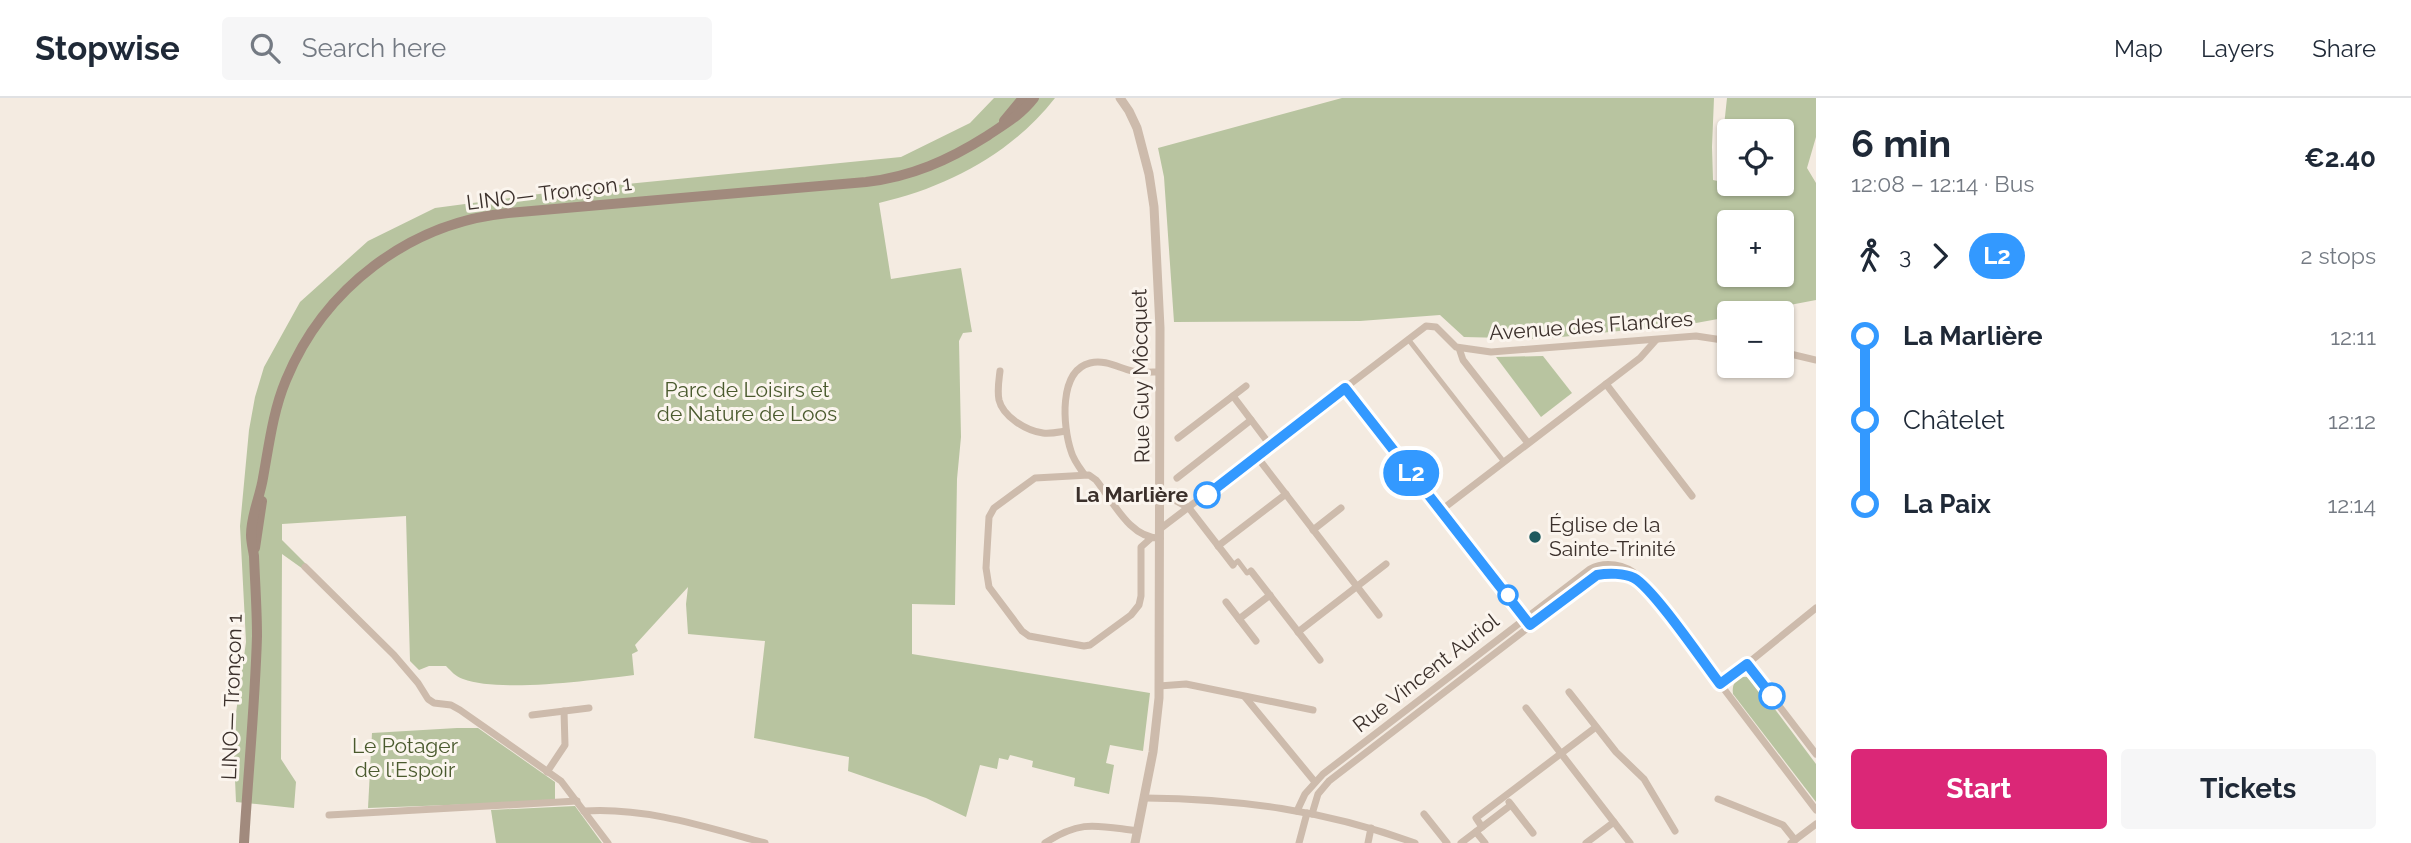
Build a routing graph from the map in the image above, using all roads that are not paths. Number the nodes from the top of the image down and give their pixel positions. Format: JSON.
{"nodes":[{"id":1,"x":1023,"y":98,"type":"edge"},
{"id":2,"x":1034,"y":98,"type":"edge"},
{"id":3,"x":1111,"y":98,"type":"edge"},
{"id":4,"x":1120,"y":98,"type":"edge"},
{"id":5,"x":1133,"y":118,"type":"junction"},
{"id":6,"x":988,"y":135,"type":"junction"},
{"id":7,"x":1717,"y":339,"type":"edge"},
{"id":8,"x":1408,"y":340,"type":"junction"},
{"id":9,"x":1656,"y":340,"type":"junction"},
{"id":10,"x":1459,"y":348,"type":"junction"},
{"id":11,"x":1794,"y":355,"type":"edge"},
{"id":12,"x":1816,"y":360,"type":"edge"},
{"id":13,"x":1000,"y":371,"type":"dead end"},
{"id":14,"x":1160,"y":372,"type":"junction"},
{"id":15,"x":1606,"y":384,"type":"junction"},
{"id":16,"x":1246,"y":386,"type":"dead end"},
{"id":17,"x":1345,"y":388,"type":"junction"},
{"id":18,"x":1233,"y":396,"type":"junction"},
{"id":19,"x":1251,"y":420,"type":"junction"},
{"id":20,"x":1066,"y":430,"type":"junction"},
{"id":21,"x":1178,"y":438,"type":"dead end"},
{"id":22,"x":1528,"y":443,"type":"junction"},
{"id":23,"x":1270,"y":445,"type":"junction"},
{"id":24,"x":1261,"y":462,"type":"dead end"},
{"id":25,"x":1504,"y":462,"type":"junction"},
{"id":26,"x":1084,"y":474,"type":"junction"},
{"id":27,"x":1177,"y":478,"type":"dead end"},
{"id":28,"x":1160,"y":492,"type":"junction"},
{"id":29,"x":1286,"y":494,"type":"junction"},
{"id":30,"x":1692,"y":496,"type":"dead end"},
{"id":31,"x":1189,"y":508,"type":"junction"},
{"id":32,"x":1341,"y":508,"type":"dead end"},
{"id":33,"x":1440,"y":511,"type":"junction"},
{"id":34,"x":1313,"y":530,"type":"junction"},
{"id":35,"x":1157,"y":535,"type":"junction"},
{"id":36,"x":1218,"y":546,"type":"junction"},
{"id":37,"x":1386,"y":564,"type":"dead end"},
{"id":38,"x":1233,"y":565,"type":"joint"},
{"id":39,"x":305,"y":567,"type":"dead end"},
{"id":40,"x":1251,"y":570,"type":"joint"},
{"id":41,"x":1357,"y":586,"type":"junction"},
{"id":42,"x":1270,"y":595,"type":"junction"},
{"id":43,"x":1226,"y":602,"type":"dead end"},
{"id":44,"x":1816,"y":608,"type":"edge"},
{"id":45,"x":1379,"y":615,"type":"dead end"},
{"id":46,"x":1239,"y":619,"type":"junction"},
{"id":47,"x":1528,"y":622,"type":"junction"},
{"id":48,"x":1298,"y":632,"type":"junction"},
{"id":49,"x":1256,"y":641,"type":"dead end"},
{"id":50,"x":1320,"y":660,"type":"dead end"},
{"id":51,"x":1747,"y":664,"type":"junction"},
{"id":52,"x":1720,"y":684,"type":"junction"},
{"id":53,"x":1159,"y":686,"type":"junction"},
{"id":54,"x":1569,"y":692,"type":"dead end"},
{"id":55,"x":1245,"y":696,"type":"junction"},
{"id":56,"x":589,"y":708,"type":"dead end"},
{"id":57,"x":1526,"y":708,"type":"dead end"},
{"id":58,"x":1313,"y":710,"type":"dead end"},
{"id":59,"x":564,"y":711,"type":"junction"},
{"id":60,"x":532,"y":715,"type":"dead end"},
{"id":61,"x":1596,"y":727,"type":"junction"},
{"id":62,"x":1561,"y":753,"type":"junction"},
{"id":63,"x":1816,"y":753,"type":"edge"},
{"id":64,"x":547,"y":772,"type":"junction"},
{"id":65,"x":1315,"y":782,"type":"junction"},
{"id":66,"x":1505,"y":796,"type":"junction"},
{"id":67,"x":1145,"y":798,"type":"junction"},
{"id":68,"x":1718,"y":799,"type":"dead end"},
{"id":69,"x":577,"y":801,"type":"junction"},
{"id":70,"x":1511,"y":805,"type":"junction"},
{"id":71,"x":1816,"y":810,"type":"edge"},
{"id":72,"x":584,"y":811,"type":"junction"},
{"id":73,"x":1297,"y":811,"type":"junction"},
{"id":74,"x":1309,"y":813,"type":"junction"},
{"id":75,"x":1424,"y":814,"type":"dead end"},
{"id":76,"x":329,"y":815,"type":"dead end"},
{"id":77,"x":1614,"y":822,"type":"junction"},
{"id":78,"x":1816,"y":824,"type":"edge"},
{"id":79,"x":1371,"y":828,"type":"junction"},
{"id":80,"x":1479,"y":829,"type":"junction"},
{"id":81,"x":1138,"y":831,"type":"junction"},
{"id":82,"x":1675,"y":831,"type":"dead end"},
{"id":83,"x":1534,"y":833,"type":"dead end"},
{"id":84,"x":1793,"y":841,"type":"edge"},
{"id":85,"x":244,"y":843,"type":"edge"},
{"id":86,"x":608,"y":843,"type":"edge"},
{"id":87,"x":765,"y":843,"type":"edge"},
{"id":88,"x":1045,"y":843,"type":"edge"},
{"id":89,"x":1135,"y":843,"type":"edge"},
{"id":90,"x":1299,"y":843,"type":"edge"},
{"id":91,"x":1368,"y":843,"type":"edge"},
{"id":92,"x":1415,"y":843,"type":"edge"},
{"id":93,"x":1447,"y":843,"type":"edge"},
{"id":94,"x":1461,"y":843,"type":"edge"},
{"id":95,"x":1485,"y":843,"type":"edge"},
{"id":96,"x":1586,"y":843,"type":"edge"},
{"id":97,"x":1630,"y":843,"type":"edge"}],
"edges":[{"from":1,"to":6,"type":"main road","name":"LINO— Tronçon 1"},
{"from":2,"to":6,"type":"main road","name":"LINO— Tronçon 1"},
{"from":3,"to":5,"type":"street"},
{"from":4,"to":5,"type":"street","name":"Rue Guy Môcquet"},
{"from":5,"to":14,"type":"street","name":"Rue Guy Môcquet"},
{"from":6,"to":85,"type":"main road","name":"LINO— Tronçon 1"},
{"from":7,"to":9,"type":"street","name":"Avenue des Flandres"},
{"from":8,"to":10,"type":"street","name":"Avenue des Flandres"},
{"from":8,"to":17,"type":"street"},
{"from":8,"to":25,"type":"street"},
{"from":9,"to":10,"type":"street","name":"Avenue des Flandres"},
{"from":9,"to":15,"type":"street"},
{"from":10,"to":22,"type":"street"},
{"from":11,"to":12,"type":"street"},
{"from":13,"to":20,"type":"street"},
{"from":14,"to":20,"type":"street"},
{"from":14,"to":28,"type":"street","name":"Rue Guy Môcquet"},
{"from":15,"to":22,"type":"street"},
{"from":15,"to":30,"type":"street"},
{"from":16,"to":18,"type":"street"},
{"from":17,"to":23,"type":"street"},
{"from":17,"to":33,"type":"street"},
{"from":18,"to":19,"type":"street"},
{"from":18,"to":21,"type":"street"},
{"from":19,"to":23,"type":"street"},
{"from":19,"to":27,"type":"street"},
{"from":20,"to":26,"type":"street"},
{"from":22,"to":25,"type":"street"},
{"from":23,"to":31,"type":"street"},
{"from":24,"to":29,"type":"street"},
{"from":25,"to":33,"type":"street"},
{"from":26,"to":35,"type":"street"},
{"from":26,"to":35,"type":"street"},
{"from":28,"to":31,"type":"street"},
{"from":28,"to":35,"type":"street","name":"Rue Guy Môcquet"},
{"from":29,"to":34,"type":"street"},
{"from":29,"to":36,"type":"street"},
{"from":31,"to":35,"type":"street"},
{"from":31,"to":36,"type":"street"},
{"from":32,"to":34,"type":"street"},
{"from":33,"to":47,"type":"street"},
{"from":34,"to":41,"type":"street"},
{"from":35,"to":53,"type":"street","name":"Rue Guy Môcquet"},
{"from":36,"to":38,"type":"street"},
{"from":37,"to":41,"type":"street"},
{"from":38,"to":40,"type":"street"},
{"from":39,"to":64,"type":"street"},
{"from":40,"to":42,"type":"street"},
{"from":41,"to":45,"type":"street"},
{"from":41,"to":48,"type":"street"},
{"from":42,"to":46,"type":"street"},
{"from":42,"to":48,"type":"street"},
{"from":43,"to":46,"type":"street"},
{"from":44,"to":51,"type":"street"},
{"from":46,"to":49,"type":"street"},
{"from":47,"to":52,"type":"street","name":"Rue Vincent Auriol"},
{"from":47,"to":65,"type":"street","name":"Rue Vincent Auriol"},
{"from":47,"to":74,"type":"street","name":"Rue Vincent Auriol"},
{"from":48,"to":50,"type":"street"},
{"from":51,"to":52,"type":"street"},
{"from":51,"to":63,"type":"street"},
{"from":52,"to":71,"type":"street"},
{"from":53,"to":55,"type":"street"},
{"from":53,"to":67,"type":"street","name":"Rue Guy Môcquet"},
{"from":54,"to":61,"type":"street"},
{"from":55,"to":58,"type":"street"},
{"from":55,"to":65,"type":"street"},
{"from":56,"to":59,"type":"street"},
{"from":57,"to":62,"type":"street"},
{"from":59,"to":60,"type":"street"},
{"from":59,"to":64,"type":"street"},
{"from":61,"to":62,"type":"street"},
{"from":61,"to":82,"type":"street"},
{"from":62,"to":66,"type":"street"},
{"from":62,"to":77,"type":"street"},
{"from":64,"to":69,"type":"street"},
{"from":65,"to":73,"type":"street","name":"Rue Vincent Auriol"},
{"from":66,"to":70,"type":"street"},
{"from":66,"to":80,"type":"street"},
{"from":67,"to":73,"type":"street"},
{"from":67,"to":81,"type":"street","name":"Rue Guy Môcquet"},
{"from":68,"to":84,"type":"street"},
{"from":69,"to":72,"type":"street"},
{"from":69,"to":76,"type":"street"},
{"from":70,"to":80,"type":"street"},
{"from":70,"to":83,"type":"street"},
{"from":72,"to":86,"type":"street"},
{"from":72,"to":87,"type":"street"},
{"from":73,"to":74,"type":"street"},
{"from":74,"to":79,"type":"street"},
{"from":74,"to":90,"type":"street","name":"Rue Vincent Auriol"},
{"from":75,"to":93,"type":"street"},
{"from":77,"to":96,"type":"street"},
{"from":77,"to":97,"type":"street"},
{"from":78,"to":84,"type":"street"},
{"from":79,"to":91,"type":"street"},
{"from":79,"to":92,"type":"street"},
{"from":80,"to":94,"type":"street"},
{"from":80,"to":95,"type":"street"},
{"from":81,"to":88,"type":"street"},
{"from":81,"to":89,"type":"street","name":"Rue Guy Môcquet"}]}
